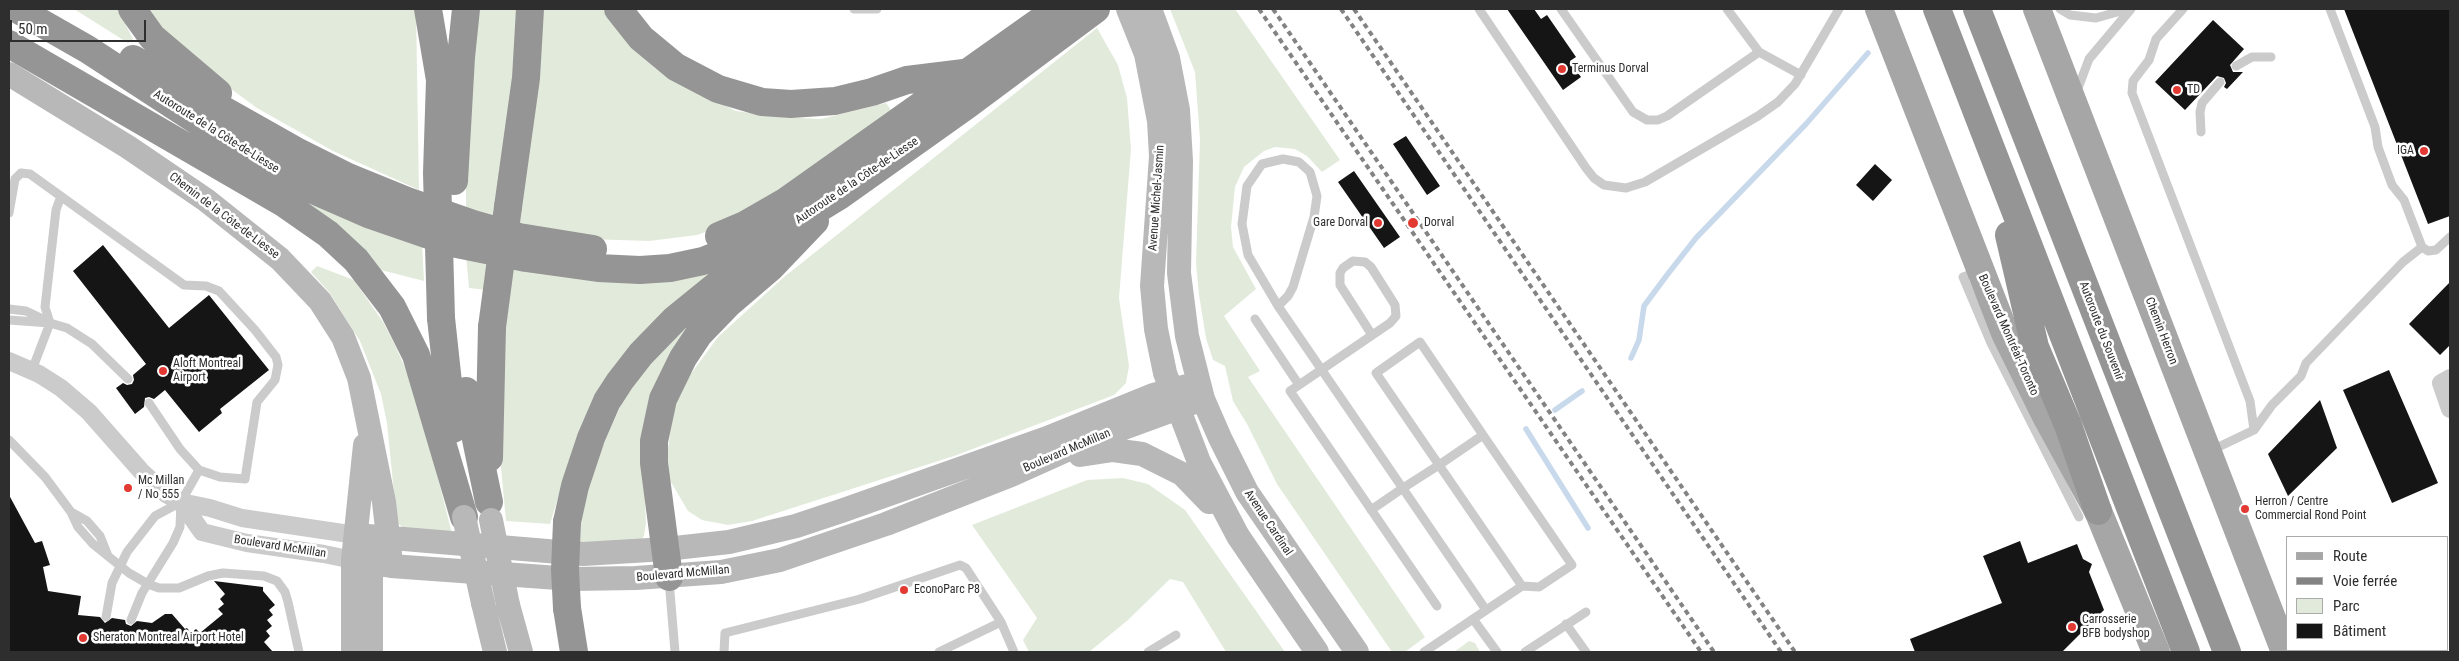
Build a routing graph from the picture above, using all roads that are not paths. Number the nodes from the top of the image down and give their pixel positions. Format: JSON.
{"nodes":[{"id":1,"x":17,"y":9,"type":"edge"},
{"id":2,"x":56,"y":9,"type":"edge"},
{"id":3,"x":132,"y":9,"type":"edge"},
{"id":4,"x":428,"y":9,"type":"edge"},
{"id":5,"x":447,"y":9,"type":"edge"},
{"id":6,"x":466,"y":9,"type":"edge"},
{"id":7,"x":530,"y":9,"type":"edge"},
{"id":8,"x":618,"y":9,"type":"edge"},
{"id":9,"x":854,"y":9,"type":"edge"},
{"id":10,"x":876,"y":9,"type":"edge"},
{"id":11,"x":1057,"y":9,"type":"edge"},
{"id":12,"x":1096,"y":9,"type":"edge"},
{"id":13,"x":1128,"y":9,"type":"edge"},
{"id":14,"x":1150,"y":9,"type":"edge"},
{"id":15,"x":1479,"y":9,"type":"edge"},
{"id":16,"x":1561,"y":9,"type":"edge"},
{"id":17,"x":1727,"y":9,"type":"edge"},
{"id":18,"x":1839,"y":9,"type":"edge"},
{"id":19,"x":1879,"y":9,"type":"edge"},
{"id":20,"x":1937,"y":9,"type":"edge"},
{"id":21,"x":1977,"y":9,"type":"edge"},
{"id":22,"x":2037,"y":9,"type":"edge"},
{"id":23,"x":2060,"y":9,"type":"edge"},
{"id":24,"x":2130,"y":9,"type":"edge"},
{"id":25,"x":2183,"y":9,"type":"edge"},
{"id":26,"x":2330,"y":9,"type":"edge"},
{"id":27,"x":9,"y":44,"type":"edge"},
{"id":28,"x":1759,"y":52,"type":"junction"},
{"id":29,"x":2271,"y":57,"type":"dead end"},
{"id":30,"x":2236,"y":66,"type":"dead end"},
{"id":31,"x":966,"y":73,"type":"junction"},
{"id":32,"x":9,"y":74,"type":"edge"},
{"id":33,"x":1801,"y":75,"type":"junction"},
{"id":34,"x":440,"y":80,"type":"junction"},
{"id":35,"x":2220,"y":82,"type":"dead end"},
{"id":36,"x":2074,"y":109,"type":"junction"},
{"id":37,"x":1169,"y":115,"type":"junction"},
{"id":38,"x":2201,"y":132,"type":"dead end"},
{"id":39,"x":1986,"y":134,"type":"junction"},
{"id":40,"x":273,"y":138,"type":"junction"},
{"id":41,"x":61,"y":196,"type":"junction"},
{"id":42,"x":839,"y":196,"type":"junction"},
{"id":43,"x":9,"y":213,"type":"edge"},
{"id":44,"x":785,"y":229,"type":"junction"},
{"id":45,"x":2450,"y":237,"type":"edge"},
{"id":46,"x":2422,"y":247,"type":"junction"},
{"id":47,"x":1278,"y":306,"type":"junction"},
{"id":48,"x":9,"y":309,"type":"edge"},
{"id":49,"x":1255,"y":319,"type":"dead end"},
{"id":50,"x":9,"y":320,"type":"edge"},
{"id":51,"x":450,"y":320,"type":"junction"},
{"id":52,"x":50,"y":323,"type":"junction"},
{"id":53,"x":1372,"y":335,"type":"junction"},
{"id":54,"x":9,"y":361,"type":"edge"},
{"id":55,"x":1322,"y":369,"type":"junction"},
{"id":56,"x":32,"y":370,"type":"junction"},
{"id":57,"x":2450,"y":378,"type":"edge"},
{"id":58,"x":128,"y":379,"type":"dead end"},
{"id":59,"x":1299,"y":385,"type":"junction"},
{"id":60,"x":1200,"y":391,"type":"junction"},
{"id":61,"x":1175,"y":399,"type":"junction"},
{"id":62,"x":148,"y":403,"type":"dead end"},
{"id":63,"x":2450,"y":409,"type":"edge"},
{"id":64,"x":367,"y":419,"type":"junction"},
{"id":65,"x":2254,"y":430,"type":"junction"},
{"id":66,"x":1484,"y":435,"type":"junction"},
{"id":67,"x":9,"y":440,"type":"edge"},
{"id":68,"x":2207,"y":452,"type":"junction"},
{"id":69,"x":1439,"y":465,"type":"junction"},
{"id":70,"x":199,"y":470,"type":"junction"},
{"id":71,"x":1011,"y":475,"type":"junction"},
{"id":72,"x":1404,"y":488,"type":"junction"},
{"id":73,"x":181,"y":502,"type":"junction"},
{"id":74,"x":1371,"y":510,"type":"junction"},
{"id":75,"x":490,"y":511,"type":"junction"},
{"id":76,"x":2088,"y":514,"type":"junction"},
{"id":77,"x":464,"y":517,"type":"junction"},
{"id":78,"x":1238,"y":536,"type":"junction"},
{"id":79,"x":372,"y":537,"type":"junction"},
{"id":80,"x":666,"y":549,"type":"junction"},
{"id":81,"x":372,"y":563,"type":"junction"},
{"id":82,"x":120,"y":566,"type":"junction"},
{"id":83,"x":669,"y":576,"type":"junction"},
{"id":84,"x":148,"y":584,"type":"junction"},
{"id":85,"x":1522,"y":586,"type":"junction"},
{"id":86,"x":1437,"y":606,"type":"dead end"},
{"id":87,"x":1486,"y":610,"type":"junction"},
{"id":88,"x":1586,"y":612,"type":"dead end"},
{"id":89,"x":106,"y":617,"type":"dead end"},
{"id":90,"x":1473,"y":619,"type":"junction"},
{"id":91,"x":131,"y":620,"type":"dead end"},
{"id":92,"x":1001,"y":622,"type":"junction"},
{"id":93,"x":1566,"y":624,"type":"junction"},
{"id":94,"x":1176,"y":635,"type":"dead end"},
{"id":95,"x":299,"y":652,"type":"edge"},
{"id":96,"x":352,"y":652,"type":"edge"},
{"id":97,"x":371,"y":652,"type":"edge"},
{"id":98,"x":495,"y":652,"type":"edge"},
{"id":99,"x":521,"y":652,"type":"edge"},
{"id":100,"x":574,"y":652,"type":"edge"},
{"id":101,"x":675,"y":652,"type":"edge"},
{"id":102,"x":724,"y":652,"type":"edge"},
{"id":103,"x":939,"y":652,"type":"edge"},
{"id":104,"x":1014,"y":652,"type":"edge"},
{"id":105,"x":1148,"y":652,"type":"edge"},
{"id":106,"x":1317,"y":652,"type":"edge"},
{"id":107,"x":1357,"y":652,"type":"edge"},
{"id":108,"x":1424,"y":652,"type":"edge"},
{"id":109,"x":1497,"y":652,"type":"edge"},
{"id":110,"x":1525,"y":652,"type":"edge"},
{"id":111,"x":1586,"y":652,"type":"edge"},
{"id":112,"x":2156,"y":652,"type":"edge"},
{"id":113,"x":2186,"y":652,"type":"edge"},
{"id":114,"x":2227,"y":652,"type":"edge"},
{"id":115,"x":2285,"y":652,"type":"edge"}],
"edges":[{"from":1,"to":44,"type":"highway","name":"Autoroute de la Côte-de-Liesse"},
{"from":2,"to":40,"type":"highway","name":"Autoroute de la Côte-de-Liesse"},
{"from":3,"to":40,"type":"highway"},
{"from":4,"to":34,"type":"highway"},
{"from":5,"to":34,"type":"highway"},
{"from":6,"to":51,"type":"highway"},
{"from":7,"to":75,"type":"highway","bridge":true},
{"from":8,"to":31,"type":"highway"},
{"from":9,"to":10,"type":"lane"},
{"from":11,"to":31,"type":"highway","name":"Autoroute de la Côte-de-Liesse"},
{"from":12,"to":42,"type":"highway","name":"Autoroute de la Côte-de-Liesse"},
{"from":13,"to":37,"type":"main road","name":"Avenue Michel-Jasmin"},
{"from":14,"to":37,"type":"main road","name":"Avenue Michel-Jasmin"},
{"from":15,"to":33,"type":"lane"},
{"from":16,"to":28,"type":"lane"},
{"from":17,"to":28,"type":"lane"},
{"from":18,"to":33,"type":"lane"},
{"from":19,"to":76,"type":"main road","name":"Boulevard Montréal-Toronto"},
{"from":20,"to":39,"type":"highway"},
{"from":21,"to":114,"type":"highway","name":"Autoroute du Souvenir"},
{"from":22,"to":36,"type":"main road","name":"Chemin Herron"},
{"from":23,"to":24,"type":"lane"},
{"from":24,"to":36,"type":"lane"},
{"from":25,"to":65,"type":"lane"},
{"from":26,"to":46,"type":"lane"},
{"from":27,"to":77,"type":"highway"},
{"from":28,"to":33,"type":"lane"},
{"from":29,"to":30,"type":"lane"},
{"from":31,"to":40,"type":"highway","name":"Autoroute de la Côte-de-Liesse"},
{"from":32,"to":64,"type":"main road","name":"Chemin de la Côte-de-Liesse"},
{"from":34,"to":51,"type":"highway","bridge":true},
{"from":35,"to":38,"type":"lane"},
{"from":36,"to":68,"type":"main road","name":"Chemin Herron"},
{"from":37,"to":60,"type":"main road","name":"Avenue Michel-Jasmin"},
{"from":37,"to":61,"type":"main road","name":"Avenue Michel-Jasmin"},
{"from":39,"to":76,"type":"highway"},
{"from":39,"to":113,"type":"highway"},
{"from":41,"to":43,"type":"lane"},
{"from":41,"to":52,"type":"lane"},
{"from":41,"to":70,"type":"lane"},
{"from":42,"to":44,"type":"highway","name":"Autoroute de la Côte-de-Liesse"},
{"from":42,"to":80,"type":"highway"},
{"from":44,"to":100,"type":"highway","bridge":true},
{"from":45,"to":46,"type":"lane"},
{"from":46,"to":65,"type":"lane"},
{"from":47,"to":47,"type":"lane"},
{"from":47,"to":55,"type":"lane"},
{"from":48,"to":52,"type":"lane"},
{"from":49,"to":59,"type":"lane"},
{"from":50,"to":52,"type":"lane"},
{"from":51,"to":75,"type":"highway"},
{"from":51,"to":77,"type":"highway"},
{"from":52,"to":56,"type":"lane"},
{"from":52,"to":58,"type":"lane"},
{"from":53,"to":53,"type":"lane"},
{"from":53,"to":55,"type":"lane"},
{"from":54,"to":56,"type":"street","name":"Boulevard McMillan"},
{"from":55,"to":59,"type":"lane"},
{"from":55,"to":72,"type":"lane"},
{"from":56,"to":73,"type":"street","name":"Boulevard McMillan"},
{"from":57,"to":63,"type":"street"},
{"from":59,"to":74,"type":"lane"},
{"from":60,"to":61,"type":"main road","name":"Boulevard McMillan"},
{"from":60,"to":107,"type":"main road","name":"Avenue Cardinal"},
{"from":61,"to":71,"type":"main road","name":"Boulevard McMillan"},
{"from":61,"to":78,"type":"main road"},
{"from":61,"to":80,"type":"main road","name":"Boulevard McMillan"},
{"from":62,"to":70,"type":"lane"},
{"from":64,"to":79,"type":"main road","name":"Chemin de la Côte-de-Liesse"},
{"from":64,"to":79,"type":"main road","name":"Chemin de la Côte-de-Liesse"},
{"from":65,"to":68,"type":"lane"},
{"from":66,"to":69,"type":"lane"},
{"from":66,"to":69,"type":"lane"},
{"from":66,"to":85,"type":"lane"},
{"from":67,"to":82,"type":"lane"},
{"from":68,"to":115,"type":"main road","name":"Chemin Herron"},
{"from":69,"to":72,"type":"lane"},
{"from":69,"to":85,"type":"lane"},
{"from":70,"to":73,"type":"lane"},
{"from":71,"to":78,"type":"main road"},
{"from":71,"to":83,"type":"main road","name":"Boulevard McMillan"},
{"from":72,"to":74,"type":"lane"},
{"from":72,"to":87,"type":"lane"},
{"from":73,"to":79,"type":"street","name":"Boulevard McMillan"},
{"from":73,"to":81,"type":"street","name":"Boulevard McMillan"},
{"from":73,"to":82,"type":"lane"},
{"from":73,"to":84,"type":"lane"},
{"from":74,"to":86,"type":"lane"},
{"from":75,"to":99,"type":"main road","bridge":true},
{"from":76,"to":112,"type":"main road","name":"Boulevard Montréal-Toronto"},
{"from":77,"to":98,"type":"main road","bridge":true},
{"from":78,"to":106,"type":"main road"},
{"from":79,"to":80,"type":"main road","name":"Boulevard McMillan"},
{"from":79,"to":81,"type":"main road"},
{"from":80,"to":83,"type":"highway"},
{"from":81,"to":83,"type":"main road","name":"Boulevard McMillan"},
{"from":81,"to":96,"type":"main road"},
{"from":81,"to":97,"type":"main road"},
{"from":82,"to":84,"type":"lane"},
{"from":82,"to":89,"type":"lane"},
{"from":83,"to":101,"type":"lane"},
{"from":84,"to":91,"type":"lane"},
{"from":84,"to":95,"type":"lane"},
{"from":85,"to":87,"type":"lane"},
{"from":87,"to":90,"type":"lane"},
{"from":88,"to":93,"type":"lane"},
{"from":90,"to":108,"type":"lane"},
{"from":90,"to":109,"type":"lane"},
{"from":92,"to":102,"type":"lane"},
{"from":92,"to":103,"type":"lane"},
{"from":92,"to":104,"type":"lane"},
{"from":93,"to":110,"type":"lane"},
{"from":93,"to":111,"type":"lane"},
{"from":94,"to":105,"type":"lane"}]}
